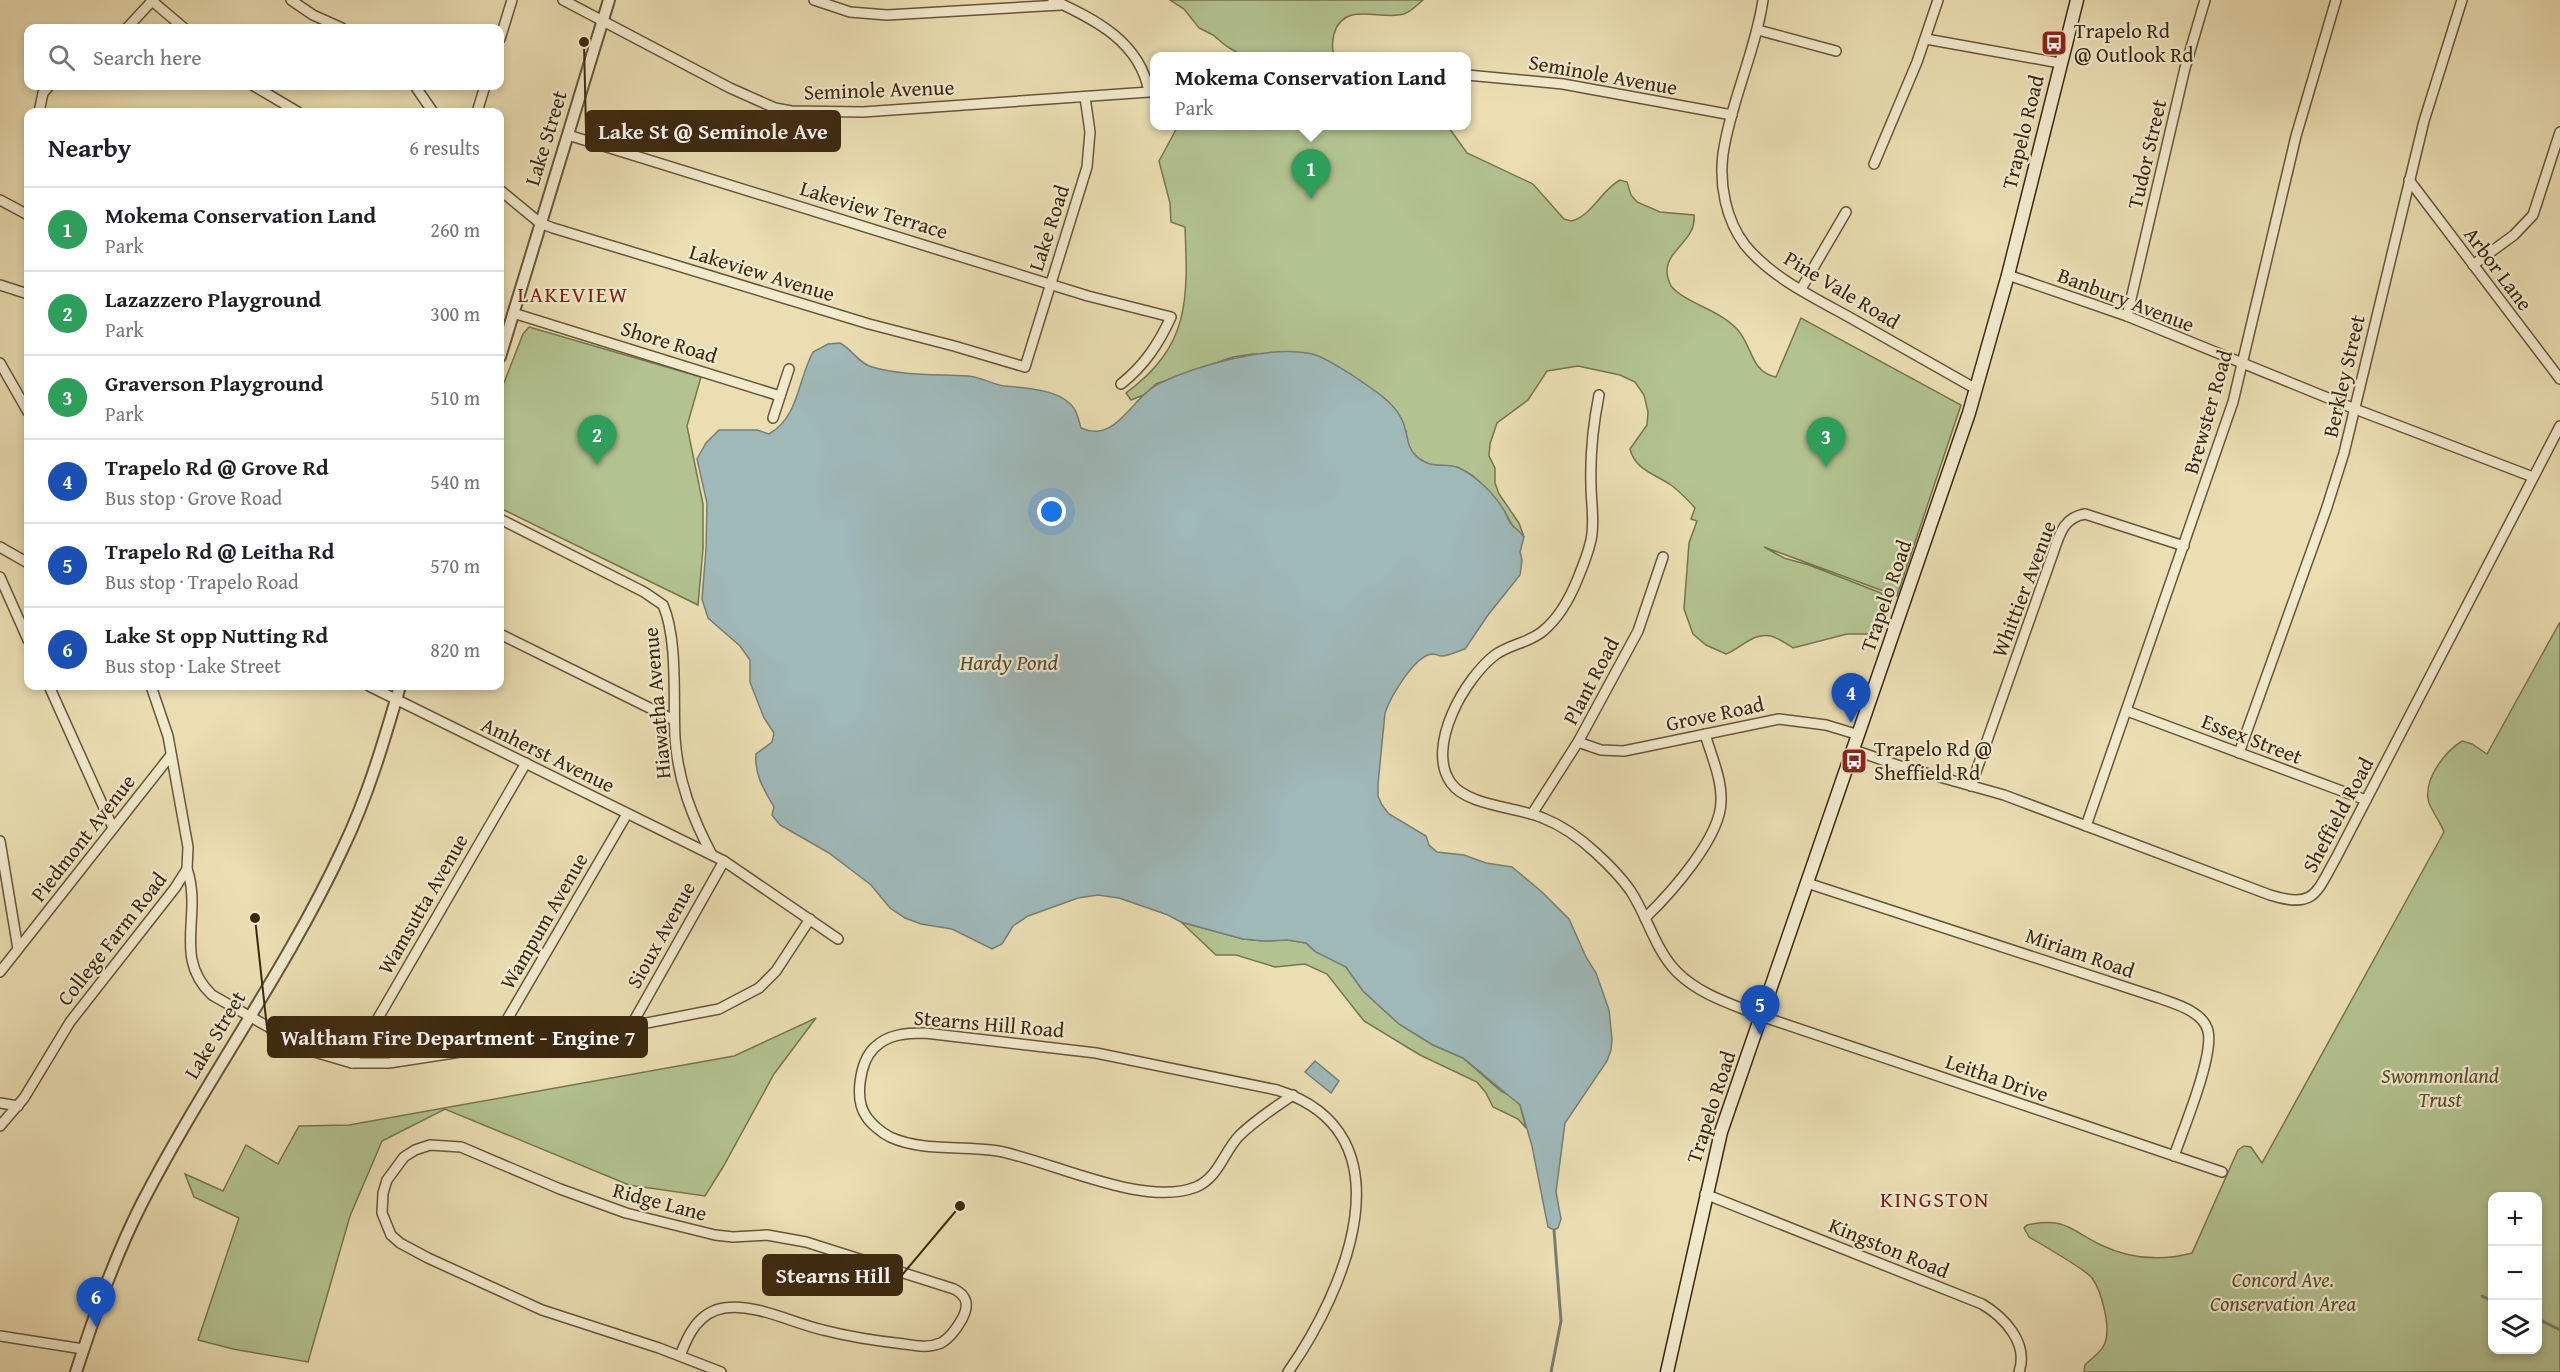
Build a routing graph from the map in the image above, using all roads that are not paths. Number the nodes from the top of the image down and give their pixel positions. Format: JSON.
{"nodes":[{"id":1,"x":152,"y":0,"type":"edge"},
{"id":2,"x":291,"y":0,"type":"edge"},
{"id":3,"x":512,"y":0,"type":"edge"},
{"id":4,"x":563,"y":0,"type":"edge"},
{"id":5,"x":609,"y":0,"type":"edge"},
{"id":6,"x":814,"y":0,"type":"edge"},
{"id":7,"x":1053,"y":0,"type":"edge"},
{"id":8,"x":1763,"y":0,"type":"edge"},
{"id":9,"x":1938,"y":0,"type":"edge"},
{"id":10,"x":2077,"y":0,"type":"edge"},
{"id":11,"x":2205,"y":0,"type":"edge"},
{"id":12,"x":2336,"y":0,"type":"edge"},
{"id":13,"x":2462,"y":0,"type":"edge"},
{"id":14,"x":1064,"y":5,"type":"junction"},
{"id":15,"x":602,"y":21,"type":"junction"},
{"id":16,"x":131,"y":24,"type":"edge"},
{"id":17,"x":179,"y":24,"type":"edge"},
{"id":18,"x":333,"y":24,"type":"edge"},
{"id":19,"x":504,"y":26,"type":"edge"},
{"id":20,"x":1758,"y":30,"type":"junction"},
{"id":21,"x":1926,"y":39,"type":"junction"},
{"id":22,"x":1836,"y":51,"type":"dead end"},
{"id":23,"x":2060,"y":63,"type":"junction"},
{"id":24,"x":1471,"y":75,"type":"edge"},
{"id":25,"x":46,"y":90,"type":"edge"},
{"id":26,"x":261,"y":90,"type":"edge"},
{"id":27,"x":418,"y":90,"type":"edge"},
{"id":28,"x":484,"y":90,"type":"edge"},
{"id":29,"x":1085,"y":97,"type":"junction"},
{"id":30,"x":40,"y":108,"type":"edge"},
{"id":31,"x":291,"y":108,"type":"edge"},
{"id":32,"x":430,"y":108,"type":"edge"},
{"id":33,"x":478,"y":108,"type":"edge"},
{"id":34,"x":1732,"y":115,"type":"junction"},
{"id":35,"x":2560,"y":132,"type":"edge"},
{"id":36,"x":567,"y":135,"type":"junction"},
{"id":37,"x":1874,"y":164,"type":"dead end"},
{"id":38,"x":2409,"y":180,"type":"junction"},
{"id":39,"x":504,"y":193,"type":"edge"},
{"id":40,"x":0,"y":200,"type":"edge"},
{"id":41,"x":1846,"y":212,"type":"dead end"},
{"id":42,"x":24,"y":213,"type":"edge"},
{"id":43,"x":540,"y":222,"type":"junction"},
{"id":44,"x":2473,"y":265,"type":"junction"},
{"id":45,"x":2008,"y":275,"type":"junction"},
{"id":46,"x":1050,"y":284,"type":"junction"},
{"id":47,"x":0,"y":285,"type":"edge"},
{"id":48,"x":1801,"y":289,"type":"junction"},
{"id":49,"x":24,"y":293,"type":"edge"},
{"id":50,"x":513,"y":313,"type":"junction"},
{"id":51,"x":2127,"y":316,"type":"junction"},
{"id":52,"x":504,"y":343,"type":"edge"},
{"id":53,"x":0,"y":363,"type":"edge"},
{"id":54,"x":2241,"y":364,"type":"junction"},
{"id":55,"x":1025,"y":367,"type":"joint"},
{"id":56,"x":789,"y":369,"type":"dead end"},
{"id":57,"x":2560,"y":379,"type":"edge"},
{"id":58,"x":1121,"y":384,"type":"dead end"},
{"id":59,"x":1976,"y":389,"type":"junction"},
{"id":60,"x":1599,"y":395,"type":"dead end"},
{"id":61,"x":780,"y":396,"type":"junction"},
{"id":62,"x":24,"y":405,"type":"edge"},
{"id":63,"x":2355,"y":409,"type":"junction"},
{"id":64,"x":773,"y":418,"type":"dead end"},
{"id":65,"x":2560,"y":426,"type":"edge"},
{"id":66,"x":2533,"y":477,"type":"junction"},
{"id":67,"x":504,"y":521,"type":"edge"},
{"id":68,"x":2184,"y":546,"type":"junction"},
{"id":69,"x":0,"y":547,"type":"edge"},
{"id":70,"x":1663,"y":557,"type":"dead end"},
{"id":71,"x":24,"y":561,"type":"edge"},
{"id":72,"x":0,"y":577,"type":"edge"},
{"id":73,"x":24,"y":631,"type":"edge"},
{"id":74,"x":504,"y":636,"type":"edge"},
{"id":75,"x":51,"y":690,"type":"edge"},
{"id":76,"x":152,"y":690,"type":"edge"},
{"id":77,"x":377,"y":690,"type":"edge"},
{"id":78,"x":399,"y":690,"type":"edge"},
{"id":79,"x":396,"y":699,"type":"junction"},
{"id":80,"x":2127,"y":711,"type":"junction"},
{"id":81,"x":674,"y":720,"type":"junction"},
{"id":82,"x":1705,"y":734,"type":"junction"},
{"id":83,"x":1858,"y":735,"type":"junction"},
{"id":84,"x":1578,"y":742,"type":"junction"},
{"id":85,"x":1854,"y":750,"type":"junction"},
{"id":86,"x":2239,"y":753,"type":"junction"},
{"id":87,"x":171,"y":755,"type":"junction"},
{"id":88,"x":526,"y":763,"type":"junction"},
{"id":89,"x":1971,"y":786,"type":"junction"},
{"id":90,"x":2366,"y":800,"type":"junction"},
{"id":91,"x":627,"y":814,"type":"junction"},
{"id":92,"x":1532,"y":814,"type":"junction"},
{"id":93,"x":2086,"y":826,"type":"junction"},
{"id":94,"x":113,"y":828,"type":"junction"},
{"id":95,"x":0,"y":841,"type":"edge"},
{"id":96,"x":712,"y":855,"type":"junction"},
{"id":97,"x":724,"y":861,"type":"junction"},
{"id":98,"x":187,"y":869,"type":"junction"},
{"id":99,"x":1807,"y":883,"type":"junction"},
{"id":100,"x":1645,"y":918,"type":"junction"},
{"id":101,"x":810,"y":919,"type":"junction"},
{"id":102,"x":838,"y":939,"type":"dead end"},
{"id":103,"x":18,"y":949,"type":"junction"},
{"id":104,"x":0,"y":972,"type":"edge"},
{"id":105,"x":249,"y":1016,"type":"junction"},
{"id":106,"x":1761,"y":1016,"type":"junction"},
{"id":107,"x":631,"y":1026,"type":"junction"},
{"id":108,"x":491,"y":1047,"type":"junction"},
{"id":109,"x":352,"y":1063,"type":"junction"},
{"id":110,"x":1293,"y":1095,"type":"junction"},
{"id":111,"x":0,"y":1103,"type":"edge"},
{"id":112,"x":18,"y":1106,"type":"junction"},
{"id":113,"x":0,"y":1126,"type":"edge"},
{"id":114,"x":2174,"y":1156,"type":"junction"},
{"id":115,"x":2222,"y":1172,"type":"dead end"},
{"id":116,"x":1706,"y":1194,"type":"junction"},
{"id":117,"x":0,"y":1336,"type":"edge"},
{"id":118,"x":83,"y":1349,"type":"junction"},
{"id":119,"x":680,"y":1356,"type":"junction"},
{"id":120,"x":76,"y":1372,"type":"edge"},
{"id":121,"x":721,"y":1372,"type":"edge"},
{"id":122,"x":1288,"y":1372,"type":"edge"},
{"id":123,"x":1667,"y":1372,"type":"edge"},
{"id":124,"x":2019,"y":1372,"type":"edge"}],
"edges":[{"from":1,"to":16,"type":"street"},
{"from":1,"to":17,"type":"street"},
{"from":2,"to":18,"type":"street"},
{"from":3,"to":19,"type":"street"},
{"from":4,"to":15,"type":"street","name":"Seminole Avenue"},
{"from":5,"to":15,"type":"street","name":"Lake Street"},
{"from":6,"to":14,"type":"street"},
{"from":7,"to":14,"type":"street"},
{"from":8,"to":20,"type":"street","name":"Pine Vale Road"},
{"from":9,"to":21,"type":"street"},
{"from":10,"to":23,"type":"main road","name":"Trapelo Road"},
{"from":11,"to":51,"type":"street","name":"Tudor Street"},
{"from":12,"to":54,"type":"street","name":"Brewster Road"},
{"from":13,"to":38,"type":"street","name":"Berkley Street"},
{"from":14,"to":29,"type":"street","name":"Seminole Avenue"},
{"from":15,"to":29,"type":"street","name":"Seminole Avenue"},
{"from":15,"to":36,"type":"street","name":"Lake Street"},
{"from":20,"to":22,"type":"street"},
{"from":20,"to":34,"type":"street","name":"Pine Vale Road"},
{"from":21,"to":23,"type":"street"},
{"from":21,"to":37,"type":"street"},
{"from":23,"to":45,"type":"main road","name":"Trapelo Road"},
{"from":24,"to":34,"type":"street","name":"Seminole Avenue"},
{"from":25,"to":30,"type":"street"},
{"from":26,"to":31,"type":"street"},
{"from":27,"to":32,"type":"street"},
{"from":28,"to":33,"type":"street"},
{"from":29,"to":46,"type":"street","name":"Lake Road"},
{"from":34,"to":48,"type":"street","name":"Pine Vale Road"},
{"from":35,"to":44,"type":"street"},
{"from":36,"to":43,"type":"street","name":"Lake Street"},
{"from":36,"to":46,"type":"street","name":"Lakeview Terrace"},
{"from":38,"to":44,"type":"street","name":"Arbor Lane"},
{"from":38,"to":63,"type":"street","name":"Berkley Street"},
{"from":39,"to":43,"type":"street","name":"Lakeview Avenue"},
{"from":40,"to":42,"type":"street"},
{"from":41,"to":48,"type":"street"},
{"from":43,"to":50,"type":"street","name":"Lake Street"},
{"from":43,"to":55,"type":"street","name":"Lakeview Avenue"},
{"from":44,"to":57,"type":"street","name":"Arbor Lane"},
{"from":45,"to":51,"type":"street","name":"Banbury Avenue"},
{"from":45,"to":59,"type":"main road","name":"Trapelo Road"},
{"from":46,"to":55,"type":"street","name":"Lake Road"},
{"from":46,"to":58,"type":"street","name":"Lakeview Terrace"},
{"from":47,"to":49,"type":"street"},
{"from":48,"to":59,"type":"street","name":"Pine Vale Road"},
{"from":50,"to":52,"type":"street","name":"Lake Street"},
{"from":50,"to":61,"type":"street","name":"Shore Road"},
{"from":51,"to":54,"type":"street","name":"Banbury Avenue"},
{"from":53,"to":62,"type":"street"},
{"from":54,"to":63,"type":"street","name":"Banbury Avenue"},
{"from":54,"to":68,"type":"street","name":"Brewster Road"},
{"from":56,"to":61,"type":"street"},
{"from":59,"to":83,"type":"main road","name":"Trapelo Road"},
{"from":60,"to":92,"type":"street","name":"Leitha Drive"},
{"from":61,"to":64,"type":"street"},
{"from":63,"to":66,"type":"street","name":"Banbury Avenue"},
{"from":63,"to":86,"type":"street","name":"Berkley Street"},
{"from":65,"to":66,"type":"street","name":"Sheffield Road"},
{"from":66,"to":90,"type":"street","name":"Sheffield Road"},
{"from":67,"to":81,"type":"street","name":"Hiawatha Avenue"},
{"from":68,"to":80,"type":"street","name":"Brewster Road"},
{"from":68,"to":89,"type":"street","name":"Whittier Avenue"},
{"from":69,"to":71,"type":"street"},
{"from":70,"to":84,"type":"street","name":"Plant Road"},
{"from":72,"to":73,"type":"street"},
{"from":74,"to":81,"type":"street"},
{"from":75,"to":94,"type":"street"},
{"from":76,"to":87,"type":"street","name":"College Farm Road"},
{"from":77,"to":79,"type":"street","name":"Amherst Avenue"},
{"from":78,"to":79,"type":"street","name":"Lake Street"},
{"from":79,"to":88,"type":"street","name":"Amherst Avenue"},
{"from":79,"to":105,"type":"street","name":"Lake Street"},
{"from":80,"to":86,"type":"street","name":"Essex Street"},
{"from":80,"to":93,"type":"street","name":"Brewster Road"},
{"from":81,"to":96,"type":"street","name":"Hiawatha Avenue"},
{"from":82,"to":83,"type":"street","name":"Grove Road"},
{"from":82,"to":84,"type":"street","name":"Grove Road"},
{"from":82,"to":100,"type":"street"},
{"from":83,"to":85,"type":"main road","name":"Trapelo Road"},
{"from":84,"to":92,"type":"street","name":"Plant Road"},
{"from":85,"to":89,"type":"street","name":"Sheffield Road"},
{"from":85,"to":99,"type":"main road","name":"Trapelo Road"},
{"from":86,"to":90,"type":"street","name":"Essex Street"},
{"from":87,"to":94,"type":"street","name":"Piedmont Avenue"},
{"from":87,"to":98,"type":"street","name":"College Farm Road"},
{"from":88,"to":91,"type":"street","name":"Amherst Avenue"},
{"from":88,"to":109,"type":"street","name":"Wamsutta Avenue"},
{"from":89,"to":93,"type":"street","name":"Sheffield Road"},
{"from":90,"to":93,"type":"street","name":"Sheffield Road"},
{"from":91,"to":96,"type":"street","name":"Amherst Avenue"},
{"from":91,"to":108,"type":"street","name":"Wampum Avenue"},
{"from":92,"to":100,"type":"street","name":"Leitha Drive"},
{"from":94,"to":103,"type":"street","name":"Piedmont Avenue"},
{"from":95,"to":103,"type":"street"},
{"from":96,"to":97,"type":"street"},
{"from":97,"to":101,"type":"street"},
{"from":97,"to":107,"type":"street","name":"Sioux Avenue"},
{"from":98,"to":105,"type":"street"},
{"from":98,"to":112,"type":"street","name":"College Farm Road"},
{"from":99,"to":106,"type":"main road","name":"Trapelo Road"},
{"from":99,"to":114,"type":"street","name":"Miriam Road"},
{"from":100,"to":106,"type":"street","name":"Leitha Drive"},
{"from":101,"to":102,"type":"street"},
{"from":101,"to":107,"type":"street"},
{"from":103,"to":104,"type":"street","name":"Piedmont Avenue"},
{"from":105,"to":109,"type":"street"},
{"from":105,"to":118,"type":"street","name":"Lake Street"},
{"from":106,"to":114,"type":"street","name":"Leitha Drive"},
{"from":106,"to":116,"type":"main road","name":"Trapelo Road"},
{"from":107,"to":108,"type":"street"},
{"from":108,"to":109,"type":"street"},
{"from":110,"to":110,"type":"street","name":"Stearns Hill Road"},
{"from":110,"to":122,"type":"street","name":"Stearns Hill Road"},
{"from":111,"to":112,"type":"street"},
{"from":112,"to":113,"type":"street","name":"College Farm Road"},
{"from":114,"to":115,"type":"street","name":"Leitha Drive"},
{"from":116,"to":123,"type":"main road","name":"Trapelo Road"},
{"from":116,"to":124,"type":"street","name":"Kingston Road"},
{"from":117,"to":118,"type":"street"},
{"from":118,"to":120,"type":"street","name":"Lake Street"},
{"from":119,"to":119,"type":"street","name":"Ridge Lane"},
{"from":119,"to":121,"type":"street","name":"Ridge Lane"}]}
